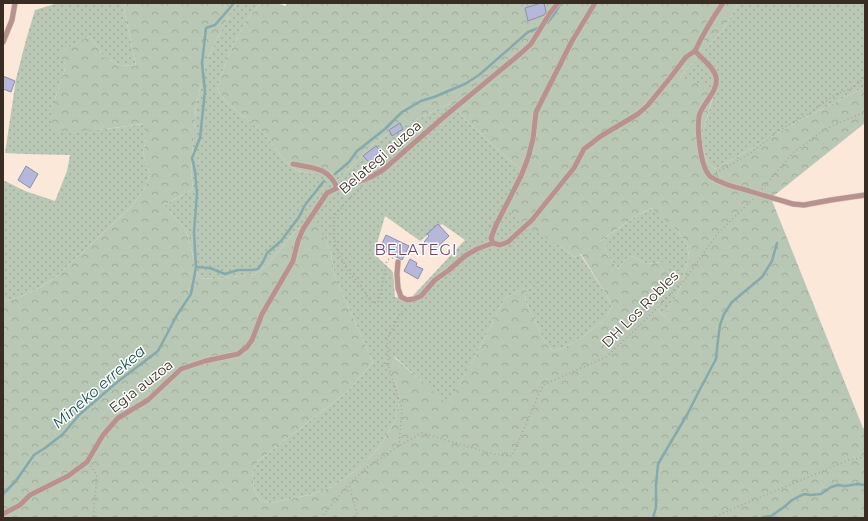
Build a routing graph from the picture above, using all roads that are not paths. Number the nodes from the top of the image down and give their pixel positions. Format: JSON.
{"nodes":[{"id":1,"x":15,"y":3,"type":"edge"},
{"id":2,"x":558,"y":3,"type":"edge"},
{"id":3,"x":595,"y":3,"type":"edge"},
{"id":4,"x":723,"y":3,"type":"edge"},
{"id":5,"x":4,"y":34,"type":"edge"},
{"id":6,"x":3,"y":42,"type":"edge"},
{"id":7,"x":695,"y":51,"type":"junction"},
{"id":8,"x":292,"y":164,"type":"dead end"},
{"id":9,"x":371,"y":176,"type":"joint"},
{"id":10,"x":337,"y":188,"type":"junction"},
{"id":11,"x":865,"y":194,"type":"edge"},
{"id":12,"x":493,"y":243,"type":"junction"},
{"id":13,"x":398,"y":262,"type":"road end"},
{"id":14,"x":3,"y":514,"type":"edge"}],
"edges":[{"from":1,"to":5,"type":"lane"},
{"from":2,"to":9,"type":"lane","name":"Belategi auzoa"},
{"from":3,"to":12,"type":"lane"},
{"from":4,"to":7,"type":"lane"},
{"from":5,"to":6,"type":"lane"},
{"from":7,"to":11,"type":"lane"},
{"from":7,"to":12,"type":"lane"},
{"from":8,"to":10,"type":"lane","name":"Belategi auzoa"},
{"from":9,"to":10,"type":"lane","name":"Egia auzoa"},
{"from":10,"to":14,"type":"lane","name":"Egia auzoa"},
{"from":12,"to":13,"type":"lane"}]}
